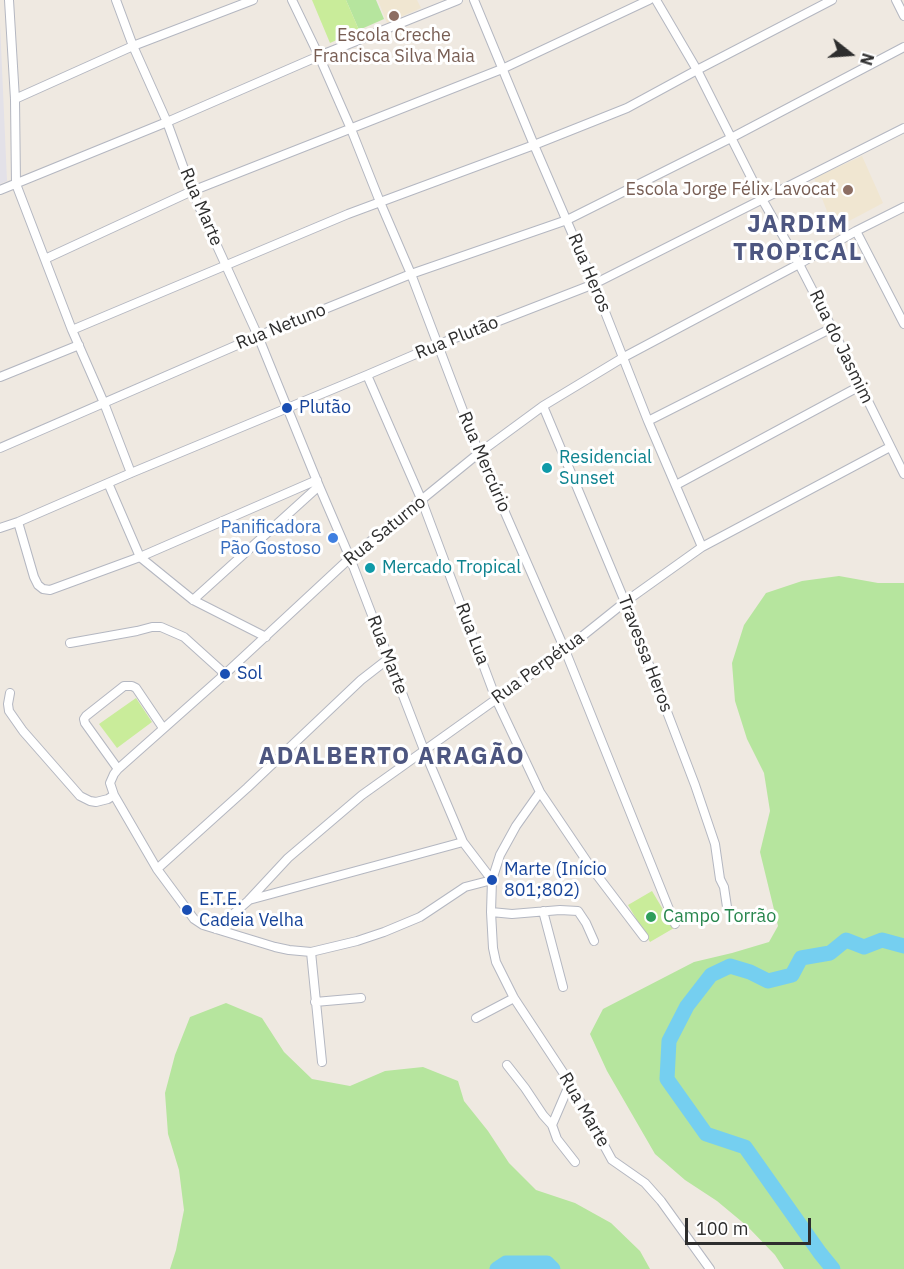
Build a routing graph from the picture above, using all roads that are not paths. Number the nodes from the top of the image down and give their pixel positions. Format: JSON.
{"nodes":[{"id":1,"x":9,"y":0,"type":"edge"},
{"id":2,"x":116,"y":0,"type":"edge"},
{"id":3,"x":253,"y":0,"type":"edge"},
{"id":4,"x":292,"y":0,"type":"edge"},
{"id":5,"x":458,"y":0,"type":"edge"},
{"id":6,"x":474,"y":0,"type":"edge"},
{"id":7,"x":649,"y":0,"type":"edge"},
{"id":8,"x":656,"y":0,"type":"edge"},
{"id":9,"x":832,"y":0,"type":"edge"},
{"id":10,"x":896,"y":0,"type":"edge"},
{"id":11,"x":904,"y":16,"type":"edge"},
{"id":12,"x":133,"y":46,"type":"junction"},
{"id":13,"x":904,"y":47,"type":"edge"},
{"id":14,"x":319,"y":56,"type":"junction"},
{"id":15,"x":502,"y":69,"type":"junction"},
{"id":16,"x":697,"y":70,"type":"junction"},
{"id":17,"x":15,"y":99,"type":"junction"},
{"id":18,"x":167,"y":122,"type":"junction"},
{"id":19,"x":904,"y":128,"type":"edge"},
{"id":20,"x":351,"y":129,"type":"junction"},
{"id":21,"x":730,"y":138,"type":"junction"},
{"id":22,"x":534,"y":145,"type":"junction"},
{"id":23,"x":16,"y":184,"type":"junction"},
{"id":24,"x":0,"y":190,"type":"edge"},
{"id":25,"x":192,"y":191,"type":"junction"},
{"id":26,"x":762,"y":199,"type":"junction"},
{"id":27,"x":380,"y":202,"type":"junction"},
{"id":28,"x":904,"y":207,"type":"edge"},
{"id":29,"x":567,"y":220,"type":"junction"},
{"id":30,"x":856,"y":231,"type":"junction"},
{"id":31,"x":45,"y":259,"type":"junction"},
{"id":32,"x":799,"y":264,"type":"junction"},
{"id":33,"x":225,"y":265,"type":"junction"},
{"id":34,"x":411,"y":274,"type":"junction"},
{"id":35,"x":594,"y":284,"type":"junction"},
{"id":36,"x":904,"y":324,"type":"edge"},
{"id":37,"x":832,"y":328,"type":"junction"},
{"id":38,"x":72,"y":330,"type":"junction"},
{"id":39,"x":258,"y":336,"type":"junction"},
{"id":40,"x":80,"y":345,"type":"junction"},
{"id":41,"x":437,"y":345,"type":"junction"},
{"id":42,"x":624,"y":357,"type":"junction"},
{"id":43,"x":367,"y":375,"type":"junction"},
{"id":44,"x":0,"y":377,"type":"edge"},
{"id":45,"x":860,"y":386,"type":"junction"},
{"id":46,"x":104,"y":403,"type":"junction"},
{"id":47,"x":543,"y":406,"type":"junction"},
{"id":48,"x":287,"y":408,"type":"junction"},
{"id":49,"x":648,"y":421,"type":"junction"},
{"id":50,"x":890,"y":447,"type":"junction"},
{"id":51,"x":0,"y":448,"type":"edge"},
{"id":52,"x":479,"y":453,"type":"junction"},
{"id":53,"x":131,"y":472,"type":"junction"},
{"id":54,"x":904,"y":474,"type":"edge"},
{"id":55,"x":108,"y":483,"type":"junction"},
{"id":56,"x":318,"y":483,"type":"junction"},
{"id":57,"x":676,"y":485,"type":"junction"},
{"id":58,"x":422,"y":501,"type":"junction"},
{"id":59,"x":18,"y":522,"type":"junction"},
{"id":60,"x":0,"y":528,"type":"edge"},
{"id":61,"x":702,"y":547,"type":"junction"},
{"id":62,"x":140,"y":557,"type":"junction"},
{"id":63,"x":350,"y":558,"type":"junction"},
{"id":64,"x":193,"y":600,"type":"junction"},
{"id":65,"x":625,"y":602,"type":"junction"},
{"id":66,"x":266,"y":637,"type":"junction"},
{"id":67,"x":70,"y":643,"type":"dead end"},
{"id":68,"x":565,"y":650,"type":"junction"},
{"id":69,"x":388,"y":658,"type":"junction"},
{"id":70,"x":225,"y":674,"type":"junction"},
{"id":71,"x":10,"y":693,"type":"dead end"},
{"id":72,"x":496,"y":699,"type":"junction"},
{"id":73,"x":163,"y":728,"type":"junction"},
{"id":74,"x":424,"y":750,"type":"junction"},
{"id":75,"x":118,"y":769,"type":"junction"},
{"id":76,"x":540,"y":792,"type":"junction"},
{"id":77,"x":114,"y":795,"type":"junction"},
{"id":78,"x":463,"y":842,"type":"junction"},
{"id":79,"x":157,"y":869,"type":"junction"},
{"id":80,"x":492,"y":880,"type":"junction"},
{"id":81,"x":248,"y":901,"type":"junction"},
{"id":82,"x":727,"y":907,"type":"dead end"},
{"id":83,"x":543,"y":911,"type":"junction"},
{"id":84,"x":491,"y":912,"type":"junction"},
{"id":85,"x":675,"y":924,"type":"dead end"},
{"id":86,"x":216,"y":929,"type":"junction"},
{"id":87,"x":644,"y":937,"type":"dead end"},
{"id":88,"x":594,"y":941,"type":"dead end"},
{"id":89,"x":311,"y":952,"type":"junction"},
{"id":90,"x":563,"y":987,"type":"dead end"},
{"id":91,"x":360,"y":998,"type":"dead end"},
{"id":92,"x":514,"y":998,"type":"junction"},
{"id":93,"x":315,"y":1002,"type":"junction"},
{"id":94,"x":476,"y":1018,"type":"dead end"},
{"id":95,"x":322,"y":1062,"type":"dead end"},
{"id":96,"x":507,"y":1065,"type":"dead end"},
{"id":97,"x":570,"y":1083,"type":"junction"},
{"id":98,"x":552,"y":1125,"type":"junction"},
{"id":99,"x":575,"y":1162,"type":"dead end"},
{"id":100,"x":710,"y":1269,"type":"edge"}],
"edges":[{"from":1,"to":17,"type":"street"},
{"from":2,"to":12,"type":"street","name":"Rua Marte"},
{"from":3,"to":12,"type":"street"},
{"from":4,"to":14,"type":"street","name":"Rua Mercúrio"},
{"from":5,"to":14,"type":"street"},
{"from":6,"to":15,"type":"street","name":"Rua Heros"},
{"from":7,"to":15,"type":"street"},
{"from":8,"to":16,"type":"street","name":"Rua do Jasmim"},
{"from":9,"to":16,"type":"street"},
{"from":10,"to":11,"type":"street"},
{"from":12,"to":17,"type":"street"},
{"from":12,"to":18,"type":"street","name":"Rua Marte"},
{"from":13,"to":21,"type":"street","name":"Rua Netuno"},
{"from":14,"to":18,"type":"street"},
{"from":14,"to":20,"type":"street","name":"Rua Mercúrio"},
{"from":15,"to":20,"type":"street"},
{"from":15,"to":22,"type":"street","name":"Rua Heros"},
{"from":16,"to":21,"type":"street","name":"Rua do Jasmim"},
{"from":16,"to":22,"type":"street"},
{"from":17,"to":23,"type":"street"},
{"from":18,"to":23,"type":"street"},
{"from":18,"to":25,"type":"street","name":"Rua Marte"},
{"from":19,"to":26,"type":"street","name":"Rua Plutão"},
{"from":20,"to":25,"type":"street"},
{"from":20,"to":27,"type":"street","name":"Rua Mercúrio"},
{"from":21,"to":26,"type":"street","name":"Rua do Jasmim"},
{"from":21,"to":29,"type":"street","name":"Rua Netuno"},
{"from":22,"to":27,"type":"street"},
{"from":22,"to":29,"type":"street","name":"Rua Heros"},
{"from":23,"to":24,"type":"street"},
{"from":23,"to":31,"type":"street"},
{"from":25,"to":31,"type":"street"},
{"from":25,"to":33,"type":"street","name":"Rua Marte"},
{"from":26,"to":32,"type":"street","name":"Rua do Jasmim"},
{"from":26,"to":35,"type":"street","name":"Rua Plutão"},
{"from":27,"to":33,"type":"street"},
{"from":27,"to":34,"type":"street","name":"Rua Mercúrio"},
{"from":28,"to":30,"type":"street","name":"Rua Saturno"},
{"from":29,"to":34,"type":"street","name":"Rua Netuno"},
{"from":29,"to":35,"type":"street","name":"Rua Heros"},
{"from":30,"to":32,"type":"street","name":"Rua Saturno"},
{"from":30,"to":36,"type":"street"},
{"from":31,"to":38,"type":"street"},
{"from":32,"to":37,"type":"street","name":"Rua do Jasmim"},
{"from":32,"to":42,"type":"street","name":"Rua Saturno"},
{"from":33,"to":38,"type":"street"},
{"from":33,"to":39,"type":"street","name":"Rua Marte"},
{"from":34,"to":39,"type":"street","name":"Rua Netuno"},
{"from":34,"to":41,"type":"street","name":"Rua Mercúrio"},
{"from":35,"to":41,"type":"street","name":"Rua Plutão"},
{"from":35,"to":42,"type":"street","name":"Rua Heros"},
{"from":37,"to":45,"type":"street","name":"Rua do Jasmim"},
{"from":37,"to":49,"type":"street"},
{"from":38,"to":40,"type":"street"},
{"from":39,"to":46,"type":"street","name":"Rua Netuno"},
{"from":39,"to":48,"type":"street","name":"Rua Marte"},
{"from":40,"to":44,"type":"street"},
{"from":40,"to":46,"type":"street"},
{"from":41,"to":43,"type":"street","name":"Rua Plutão"},
{"from":41,"to":52,"type":"street","name":"Rua Mercúrio"},
{"from":42,"to":47,"type":"street","name":"Rua Saturno"},
{"from":42,"to":49,"type":"street","name":"Rua Heros"},
{"from":43,"to":48,"type":"street","name":"Rua Plutão"},
{"from":43,"to":58,"type":"street","name":"Rua Lua"},
{"from":45,"to":50,"type":"street","name":"Rua do Jasmim"},
{"from":45,"to":57,"type":"street"},
{"from":46,"to":51,"type":"street","name":"Rua Netuno"},
{"from":46,"to":53,"type":"street"},
{"from":47,"to":52,"type":"street","name":"Rua Saturno"},
{"from":47,"to":65,"type":"street","name":"Travessa Heros"},
{"from":48,"to":53,"type":"street","name":"Rua Plutão"},
{"from":48,"to":56,"type":"street","name":"Rua Marte"},
{"from":49,"to":57,"type":"street","name":"Rua Heros"},
{"from":50,"to":54,"type":"street","name":"Rua do Jasmim"},
{"from":50,"to":61,"type":"street","name":"Rua Perpétua"},
{"from":52,"to":58,"type":"street","name":"Rua Saturno"},
{"from":52,"to":68,"type":"street","name":"Rua Mercúrio"},
{"from":53,"to":55,"type":"street","name":"Rua Plutão"},
{"from":55,"to":59,"type":"street","name":"Rua Plutão"},
{"from":55,"to":62,"type":"street"},
{"from":56,"to":62,"type":"street"},
{"from":56,"to":63,"type":"street","name":"Rua Marte"},
{"from":56,"to":64,"type":"street"},
{"from":57,"to":61,"type":"street","name":"Rua Heros"},
{"from":58,"to":63,"type":"street","name":"Rua Saturno"},
{"from":58,"to":72,"type":"street","name":"Rua Lua"},
{"from":59,"to":60,"type":"street","name":"Rua Plutão"},
{"from":59,"to":62,"type":"street"},
{"from":61,"to":65,"type":"street","name":"Rua Perpétua"},
{"from":62,"to":64,"type":"street"},
{"from":63,"to":66,"type":"street","name":"Rua Saturno"},
{"from":63,"to":69,"type":"street","name":"Rua Marte"},
{"from":64,"to":66,"type":"street"},
{"from":65,"to":68,"type":"street","name":"Rua Perpétua"},
{"from":65,"to":82,"type":"street","name":"Travessa Heros"},
{"from":66,"to":70,"type":"street","name":"Rua Saturno"},
{"from":67,"to":70,"type":"street"},
{"from":68,"to":72,"type":"street","name":"Rua Perpétua"},
{"from":68,"to":85,"type":"street","name":"Rua Mercúrio"},
{"from":69,"to":74,"type":"street","name":"Rua Marte"},
{"from":69,"to":79,"type":"street"},
{"from":70,"to":73,"type":"street","name":"Rua Saturno"},
{"from":71,"to":77,"type":"street"},
{"from":72,"to":74,"type":"street","name":"Rua Perpétua"},
{"from":72,"to":76,"type":"street","name":"Rua Lua"},
{"from":73,"to":75,"type":"street","name":"Rua Saturno"},
{"from":73,"to":75,"type":"street"},
{"from":74,"to":78,"type":"street","name":"Rua Marte"},
{"from":74,"to":81,"type":"street","name":"Rua Perpétua"},
{"from":75,"to":77,"type":"street","name":"Rua Saturno"},
{"from":76,"to":80,"type":"street"},
{"from":76,"to":87,"type":"street","name":"Rua Lua"},
{"from":77,"to":79,"type":"street"},
{"from":78,"to":80,"type":"street","name":"Rua Marte"},
{"from":78,"to":81,"type":"street"},
{"from":79,"to":86,"type":"street"},
{"from":80,"to":84,"type":"street","name":"Rua Marte"},
{"from":80,"to":89,"type":"street"},
{"from":81,"to":86,"type":"street","name":"Rua Perpétua"},
{"from":83,"to":84,"type":"street"},
{"from":83,"to":88,"type":"street"},
{"from":83,"to":90,"type":"street"},
{"from":84,"to":92,"type":"street","name":"Rua Marte"},
{"from":86,"to":89,"type":"street"},
{"from":89,"to":93,"type":"street"},
{"from":91,"to":93,"type":"street"},
{"from":92,"to":94,"type":"street"},
{"from":92,"to":97,"type":"street","name":"Rua Marte"},
{"from":93,"to":95,"type":"street"},
{"from":96,"to":98,"type":"street"},
{"from":97,"to":98,"type":"street"},
{"from":97,"to":100,"type":"street","name":"Rua Marte"},
{"from":98,"to":99,"type":"street"}]}
